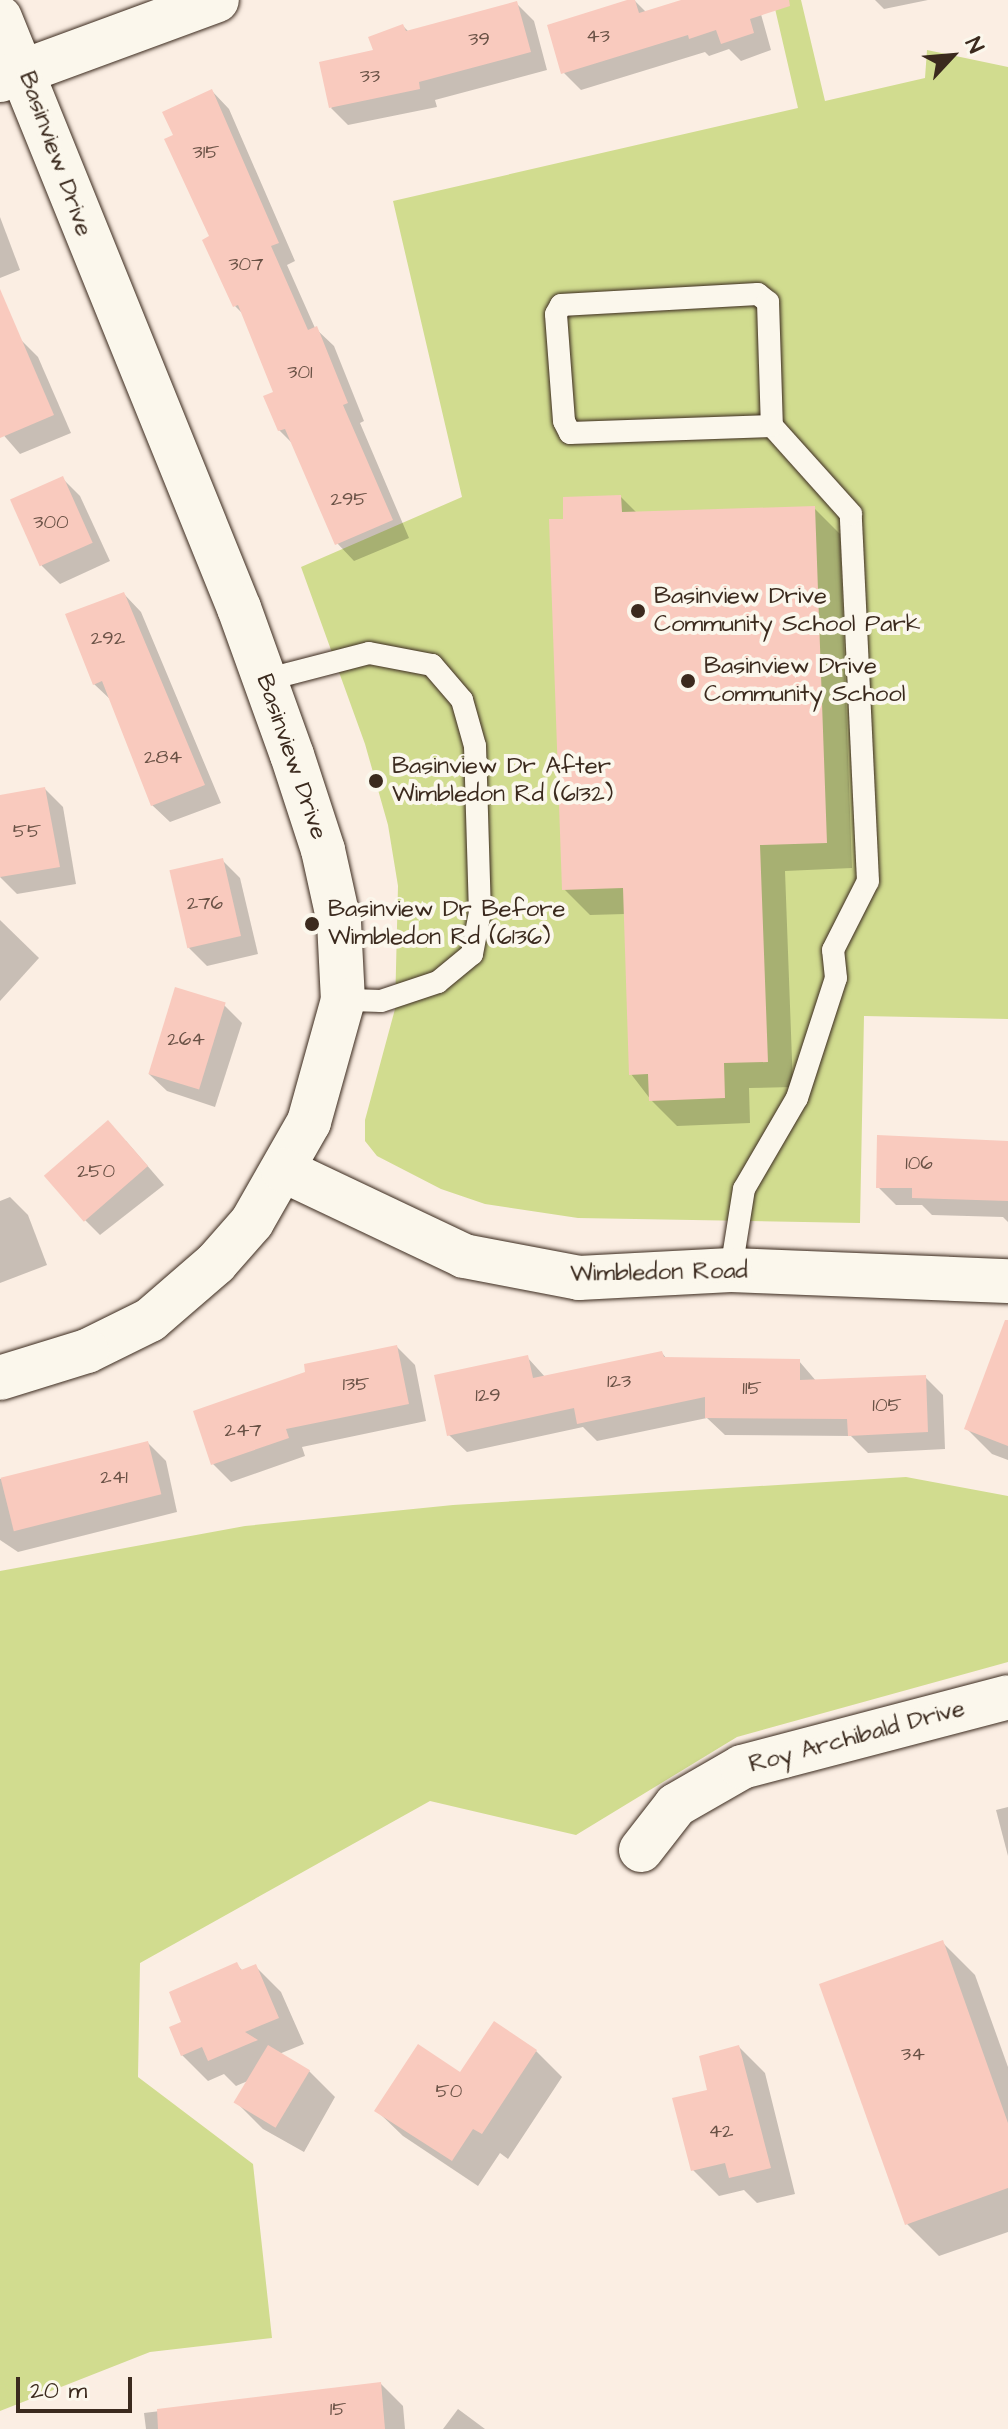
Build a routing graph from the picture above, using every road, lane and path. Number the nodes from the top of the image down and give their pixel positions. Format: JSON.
{"nodes":[{"id":1,"x":217,"y":0,"type":"edge"},
{"id":2,"x":0,"y":18,"type":"edge"},
{"id":3,"x":12,"y":75,"type":"edge"},
{"id":4,"x":772,"y":426,"type":"junction"},
{"id":5,"x":265,"y":680,"type":"junction"},
{"id":6,"x":343,"y":1000,"type":"junction"},
{"id":7,"x":283,"y":1170,"type":"junction"},
{"id":8,"x":731,"y":1270,"type":"junction"},
{"id":9,"x":1008,"y":1281,"type":"edge"},
{"id":10,"x":0,"y":1378,"type":"edge"},
{"id":11,"x":1008,"y":1697,"type":"edge"},
{"id":12,"x":641,"y":1850,"type":"dead end"}],
"edges":[{"from":1,"to":3,"type":"street"},
{"from":2,"to":3,"type":"street","name":"Basinview Drive"},
{"from":3,"to":5,"type":"street","name":"Basinview Drive"},
{"from":4,"to":4,"type":"lane"},
{"from":4,"to":8,"type":"lane"},
{"from":5,"to":6,"type":"street","name":"Basinview Drive"},
{"from":5,"to":6,"type":"lane"},
{"from":6,"to":7,"type":"street","name":"Basinview Drive"},
{"from":7,"to":8,"type":"street","name":"Wimbledon Road"},
{"from":7,"to":10,"type":"street","name":"Basinview Drive"},
{"from":8,"to":9,"type":"street","name":"Wimbledon Road"},
{"from":11,"to":12,"type":"street","name":"Roy Archibald Drive"}]}
